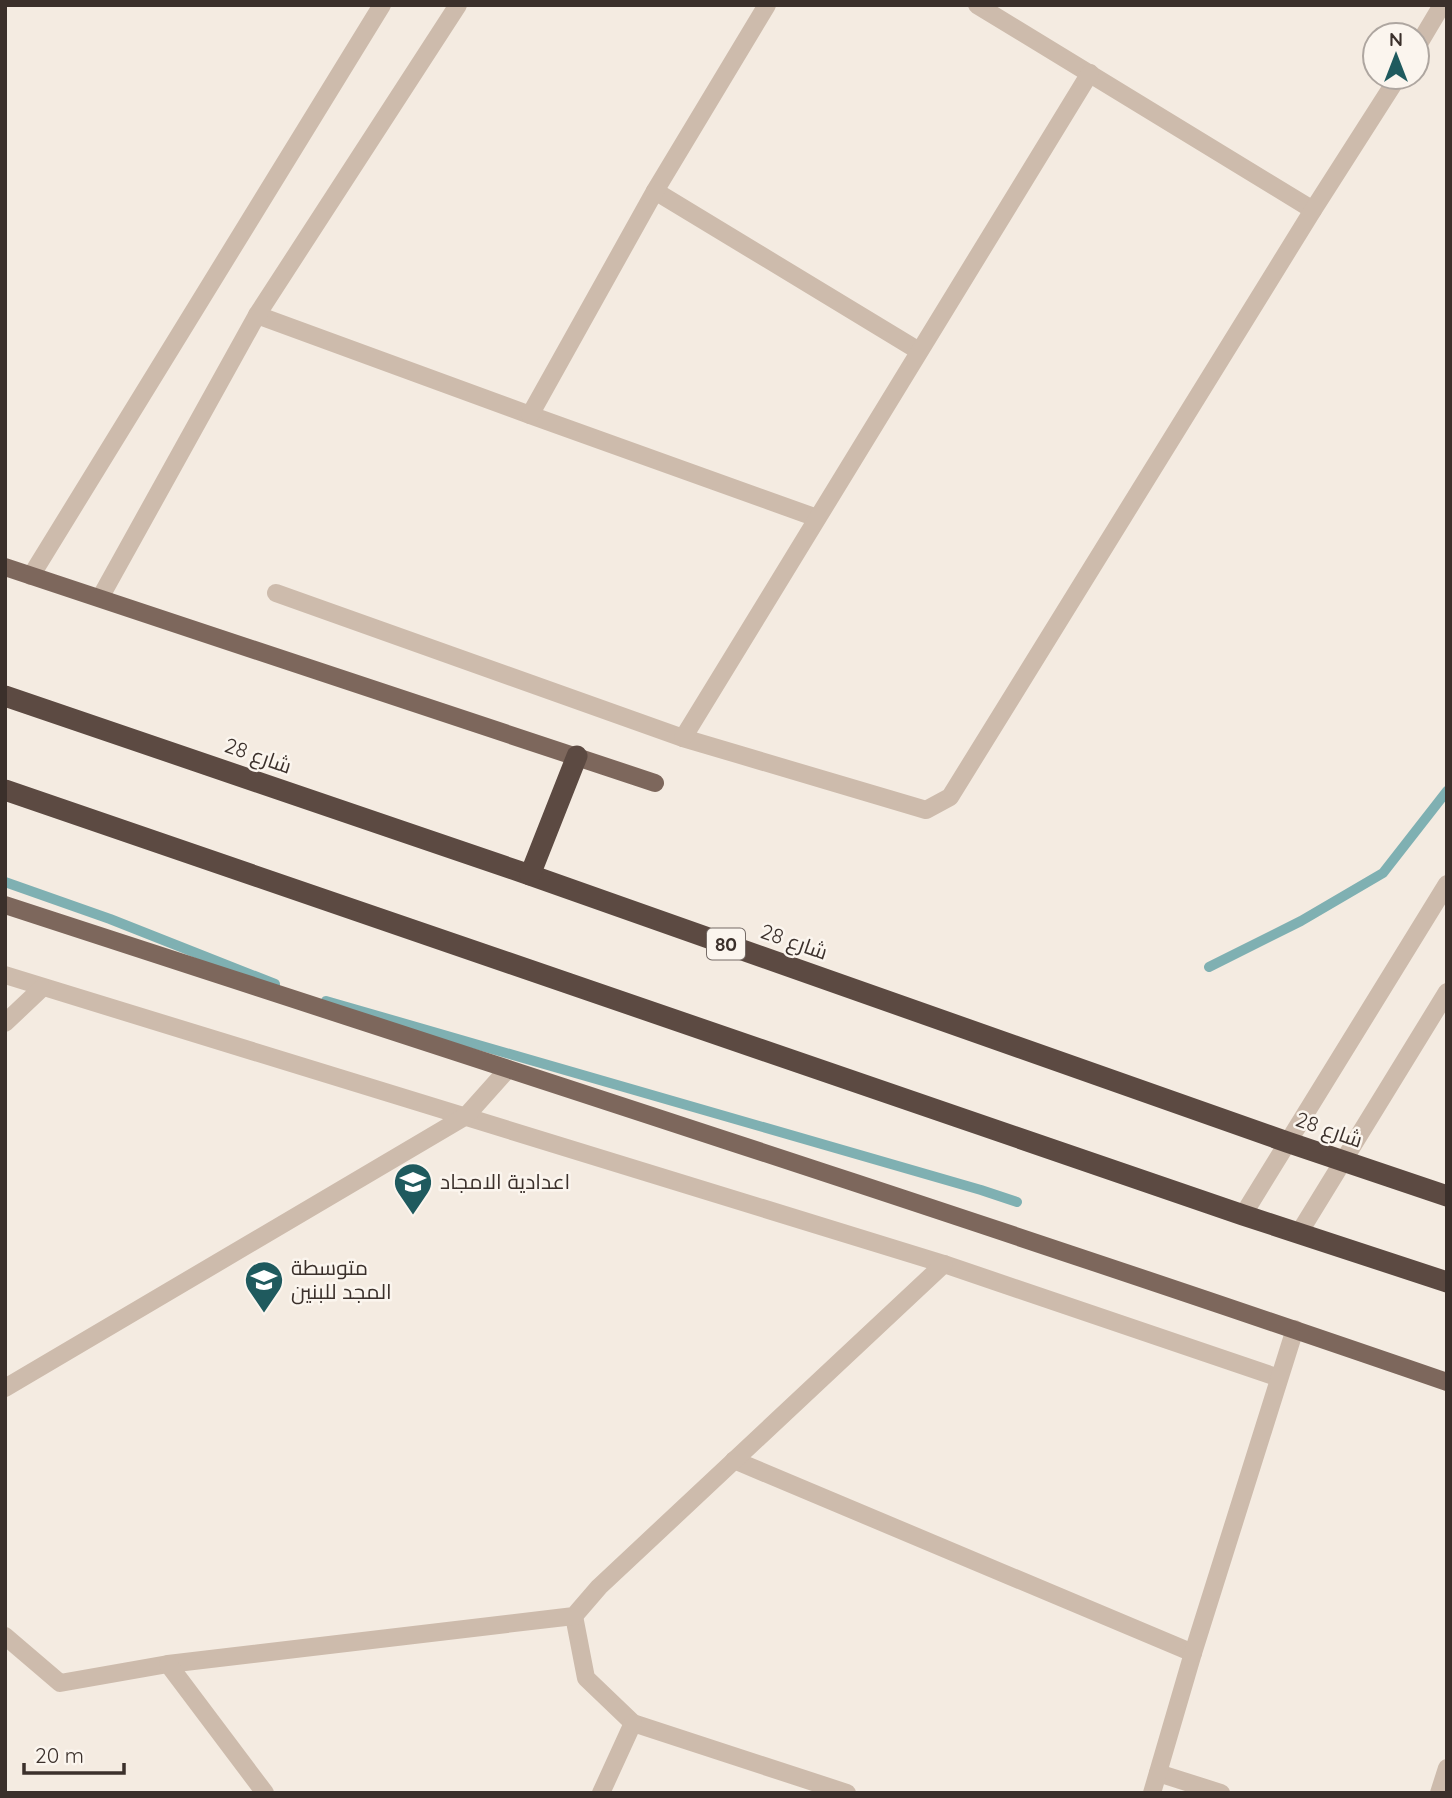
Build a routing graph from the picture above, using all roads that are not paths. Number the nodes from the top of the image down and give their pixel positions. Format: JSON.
{"nodes":[{"id":1,"x":383,"y":5,"type":"edge"},
{"id":2,"x":458,"y":5,"type":"edge"},
{"id":3,"x":767,"y":5,"type":"edge"},
{"id":4,"x":976,"y":5,"type":"edge"},
{"id":5,"x":1442,"y":5,"type":"edge"},
{"id":6,"x":1431,"y":23,"type":"edge"},
{"id":7,"x":1090,"y":73,"type":"junction"},
{"id":8,"x":1389,"y":91,"type":"edge"},
{"id":9,"x":655,"y":191,"type":"junction"},
{"id":10,"x":1313,"y":211,"type":"junction"},
{"id":11,"x":257,"y":315,"type":"junction"},
{"id":12,"x":919,"y":351,"type":"junction"},
{"id":13,"x":530,"y":415,"type":"junction"},
{"id":14,"x":817,"y":518,"type":"junction"},
{"id":15,"x":5,"y":567,"type":"edge"},
{"id":16,"x":31,"y":576,"type":"junction"},
{"id":17,"x":276,"y":593,"type":"dead end"},
{"id":18,"x":100,"y":598,"type":"junction"},
{"id":19,"x":5,"y":695,"type":"edge"},
{"id":20,"x":683,"y":738,"type":"junction"},
{"id":21,"x":577,"y":756,"type":"junction"},
{"id":22,"x":655,"y":783,"type":"dead end"},
{"id":23,"x":5,"y":790,"type":"edge"},
{"id":24,"x":530,"y":875,"type":"junction"},
{"id":25,"x":1447,"y":884,"type":"edge"},
{"id":26,"x":5,"y":905,"type":"edge"},
{"id":27,"x":5,"y":975,"type":"edge"},
{"id":28,"x":42,"y":988,"type":"junction"},
{"id":29,"x":1447,"y":992,"type":"edge"},
{"id":30,"x":5,"y":1023,"type":"edge"},
{"id":31,"x":508,"y":1069,"type":"junction"},
{"id":32,"x":466,"y":1116,"type":"junction"},
{"id":33,"x":1287,"y":1142,"type":"junction"},
{"id":34,"x":1342,"y":1161,"type":"junction"},
{"id":35,"x":1447,"y":1196,"type":"edge"},
{"id":36,"x":1243,"y":1214,"type":"junction"},
{"id":37,"x":1298,"y":1233,"type":"junction"},
{"id":38,"x":944,"y":1265,"type":"junction"},
{"id":39,"x":1447,"y":1282,"type":"edge"},
{"id":40,"x":1294,"y":1329,"type":"junction"},
{"id":41,"x":1279,"y":1378,"type":"junction"},
{"id":42,"x":1447,"y":1382,"type":"edge"},
{"id":43,"x":5,"y":1388,"type":"edge"},
{"id":44,"x":734,"y":1460,"type":"junction"},
{"id":45,"x":573,"y":1616,"type":"junction"},
{"id":46,"x":5,"y":1636,"type":"edge"},
{"id":47,"x":1193,"y":1653,"type":"junction"},
{"id":48,"x":168,"y":1664,"type":"junction"},
{"id":49,"x":633,"y":1724,"type":"junction"},
{"id":50,"x":1447,"y":1768,"type":"edge"},
{"id":51,"x":1158,"y":1773,"type":"junction"},
{"id":52,"x":265,"y":1793,"type":"edge"},
{"id":53,"x":601,"y":1793,"type":"edge"},
{"id":54,"x":847,"y":1793,"type":"edge"},
{"id":55,"x":1152,"y":1793,"type":"edge"},
{"id":56,"x":1221,"y":1793,"type":"edge"},
{"id":57,"x":1439,"y":1793,"type":"edge"}],
"edges":[{"from":1,"to":16,"type":"street"},
{"from":2,"to":11,"type":"street"},
{"from":3,"to":9,"type":"street"},
{"from":4,"to":7,"type":"street"},
{"from":5,"to":6,"type":"street"},
{"from":7,"to":10,"type":"street"},
{"from":7,"to":12,"type":"street"},
{"from":8,"to":10,"type":"street"},
{"from":9,"to":12,"type":"street"},
{"from":9,"to":13,"type":"street"},
{"from":10,"to":20,"type":"street"},
{"from":11,"to":13,"type":"street"},
{"from":11,"to":18,"type":"street"},
{"from":12,"to":14,"type":"street"},
{"from":13,"to":14,"type":"street"},
{"from":14,"to":20,"type":"street"},
{"from":15,"to":16,"type":"main road"},
{"from":16,"to":18,"type":"main road"},
{"from":17,"to":20,"type":"street"},
{"from":18,"to":21,"type":"main road"},
{"from":19,"to":24,"type":"highway","name":"شارع 28","number":"80"},
{"from":21,"to":22,"type":"main road"},
{"from":21,"to":24,"type":"highway"},
{"from":23,"to":36,"type":"highway"},
{"from":24,"to":33,"type":"highway","name":"شارع 28","number":"80"},
{"from":25,"to":33,"type":"street"},
{"from":26,"to":31,"type":"main road"},
{"from":27,"to":28,"type":"street"},
{"from":28,"to":30,"type":"street"},
{"from":28,"to":32,"type":"street"},
{"from":29,"to":34,"type":"street"},
{"from":31,"to":32,"type":"street"},
{"from":31,"to":40,"type":"main road"},
{"from":32,"to":38,"type":"street"},
{"from":32,"to":43,"type":"street"},
{"from":33,"to":34,"type":"highway","name":"شارع 28","number":"80"},
{"from":33,"to":36,"type":"street"},
{"from":34,"to":35,"type":"highway","name":"شارع 28","number":"80"},
{"from":34,"to":37,"type":"street"},
{"from":36,"to":37,"type":"highway"},
{"from":37,"to":39,"type":"highway"},
{"from":38,"to":41,"type":"street"},
{"from":38,"to":44,"type":"street"},
{"from":40,"to":41,"type":"street"},
{"from":40,"to":42,"type":"main road"},
{"from":41,"to":47,"type":"street"},
{"from":44,"to":45,"type":"street"},
{"from":44,"to":47,"type":"street"},
{"from":45,"to":48,"type":"street"},
{"from":45,"to":49,"type":"street"},
{"from":46,"to":48,"type":"street"},
{"from":47,"to":51,"type":"street"},
{"from":48,"to":52,"type":"street"},
{"from":49,"to":53,"type":"street"},
{"from":49,"to":54,"type":"street"},
{"from":50,"to":57,"type":"street"},
{"from":51,"to":55,"type":"street"},
{"from":51,"to":56,"type":"street"}]}
